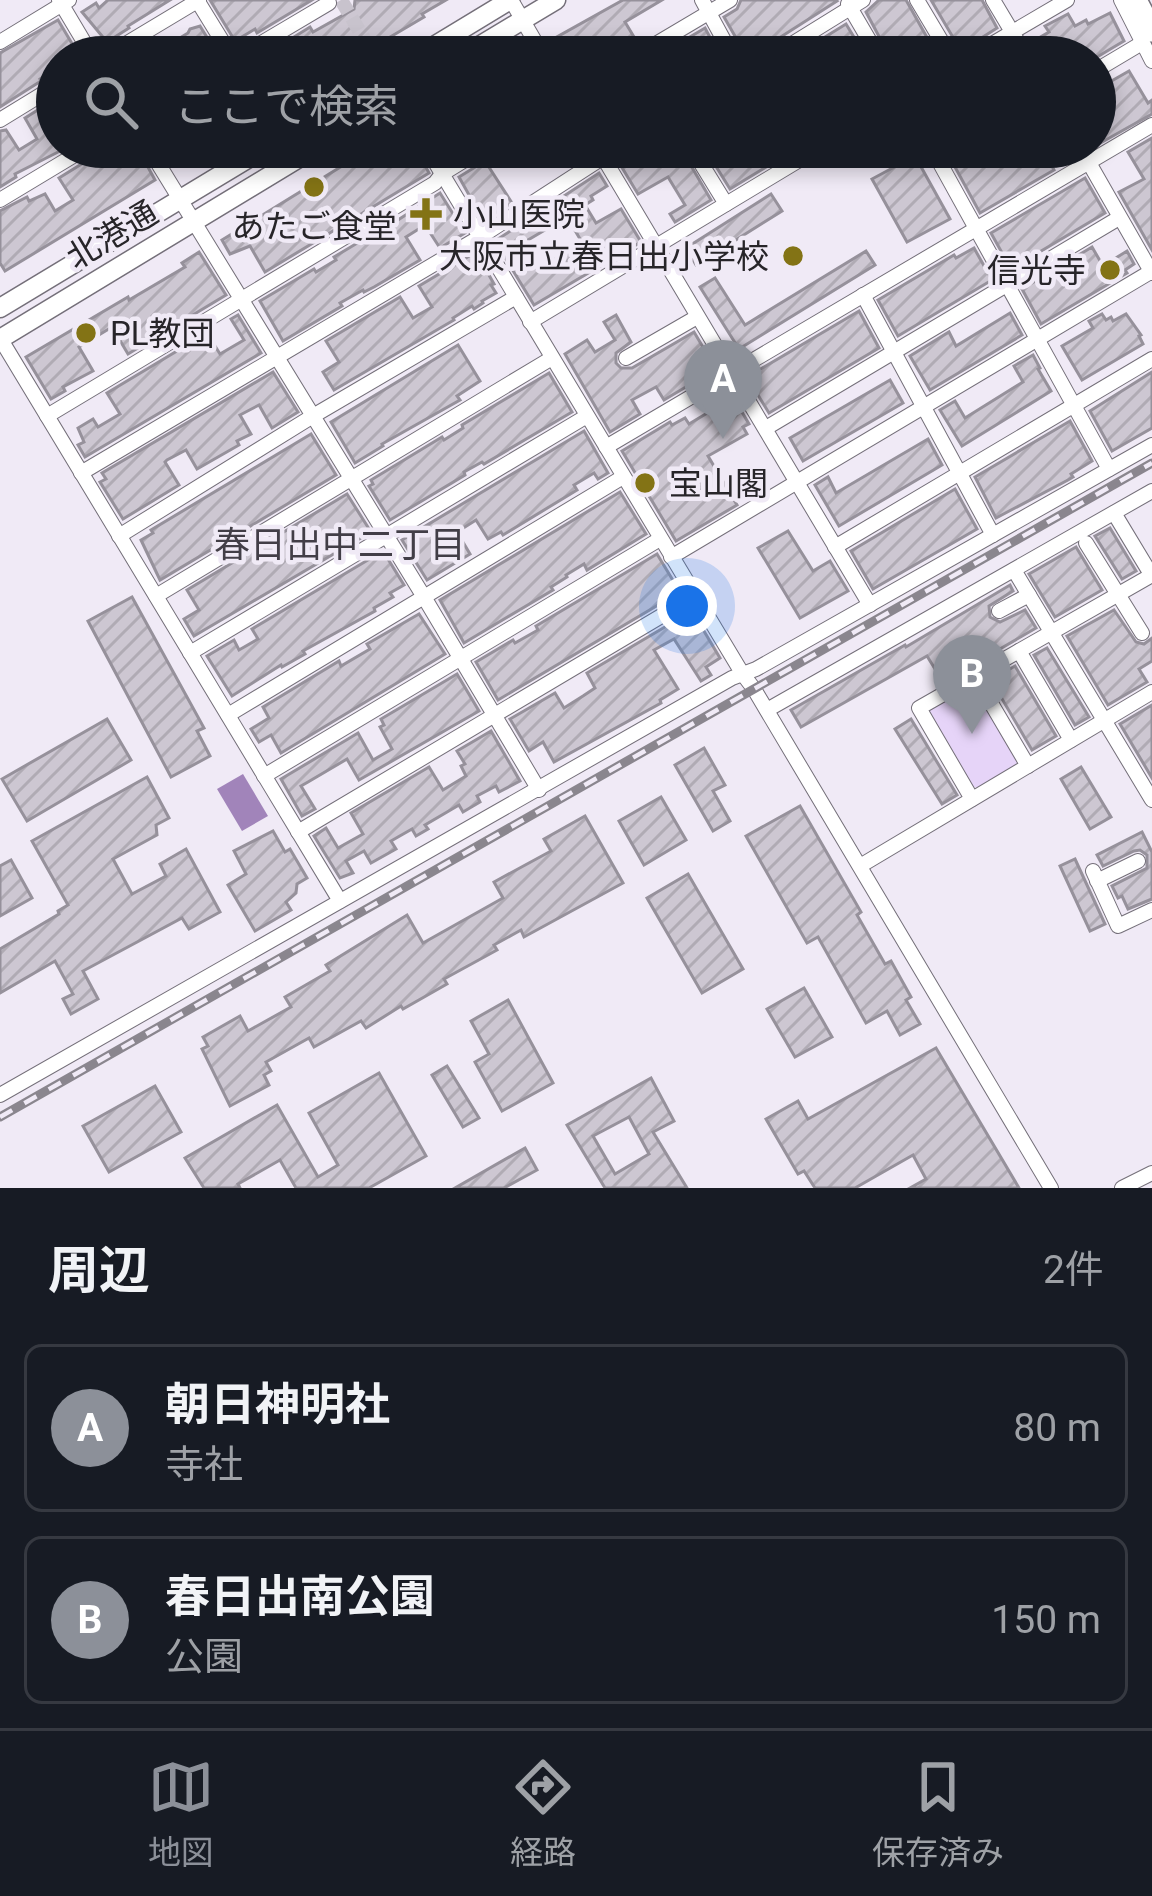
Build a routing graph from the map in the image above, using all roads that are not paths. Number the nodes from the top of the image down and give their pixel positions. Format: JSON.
{"nodes":[{"id":1,"x":198,"y":0,"type":"edge"},
{"id":2,"x":510,"y":0,"type":"edge"},
{"id":3,"x":556,"y":0,"type":"edge"},
{"id":4,"x":730,"y":0,"type":"edge"},
{"id":5,"x":917,"y":0,"type":"edge"},
{"id":6,"x":993,"y":0,"type":"edge"},
{"id":7,"x":1067,"y":0,"type":"edge"},
{"id":8,"x":1120,"y":0,"type":"edge"},
{"id":9,"x":1136,"y":0,"type":"edge"},
{"id":10,"x":63,"y":1,"type":"edge"},
{"id":11,"x":853,"y":2,"type":"edge"},
{"id":12,"x":329,"y":3,"type":"edge"},
{"id":13,"x":705,"y":6,"type":"edge"},
{"id":14,"x":522,"y":20,"type":"junction"},
{"id":15,"x":1012,"y":32,"type":"junction"},
{"id":16,"x":81,"y":36,"type":"edge"},
{"id":17,"x":139,"y":36,"type":"edge"},
{"id":18,"x":221,"y":36,"type":"edge"},
{"id":19,"x":272,"y":36,"type":"edge"},
{"id":20,"x":451,"y":36,"type":"edge"},
{"id":21,"x":496,"y":36,"type":"edge"},
{"id":22,"x":532,"y":36,"type":"edge"},
{"id":23,"x":663,"y":36,"type":"edge"},
{"id":24,"x":721,"y":36,"type":"edge"},
{"id":25,"x":804,"y":36,"type":"edge"},
{"id":26,"x":869,"y":36,"type":"edge"},
{"id":27,"x":938,"y":36,"type":"edge"},
{"id":28,"x":1005,"y":36,"type":"edge"},
{"id":29,"x":1014,"y":36,"type":"edge"},
{"id":30,"x":1147,"y":37,"type":"edge"},
{"id":31,"x":0,"y":42,"type":"edge"},
{"id":32,"x":1116,"y":57,"type":"edge"},
{"id":33,"x":1152,"y":61,"type":"edge"},
{"id":34,"x":36,"y":99,"type":"edge"},
{"id":35,"x":0,"y":120,"type":"edge"},
{"id":36,"x":1152,"y":125,"type":"edge"},
{"id":37,"x":1116,"y":146,"type":"edge"},
{"id":38,"x":53,"y":168,"type":"edge"},
{"id":39,"x":161,"y":168,"type":"edge"},
{"id":40,"x":232,"y":168,"type":"edge"},
{"id":41,"x":282,"y":168,"type":"edge"},
{"id":42,"x":438,"y":168,"type":"edge"},
{"id":43,"x":452,"y":168,"type":"edge"},
{"id":44,"x":577,"y":168,"type":"edge"},
{"id":45,"x":610,"y":168,"type":"edge"},
{"id":46,"x":704,"y":168,"type":"edge"},
{"id":47,"x":786,"y":168,"type":"edge"},
{"id":48,"x":943,"y":168,"type":"edge"},
{"id":49,"x":1079,"y":168,"type":"edge"},
{"id":50,"x":1092,"y":168,"type":"edge"},
{"id":51,"x":442,"y":174,"type":"junction"},
{"id":52,"x":181,"y":199,"type":"junction"},
{"id":53,"x":0,"y":200,"type":"edge"},
{"id":54,"x":726,"y":204,"type":"junction"},
{"id":55,"x":1120,"y":218,"type":"junction"},
{"id":56,"x":195,"y":220,"type":"junction"},
{"id":57,"x":975,"y":228,"type":"junction"},
{"id":58,"x":480,"y":237,"type":"junction"},
{"id":59,"x":657,"y":247,"type":"junction"},
{"id":60,"x":1152,"y":272,"type":"edge"},
{"id":61,"x":1007,"y":285,"type":"junction"},
{"id":62,"x":863,"y":296,"type":"junction"},
{"id":63,"x":516,"y":297,"type":"junction"},
{"id":64,"x":242,"y":298,"type":"junction"},
{"id":65,"x":0,"y":308,"type":"edge"},
{"id":66,"x":697,"y":317,"type":"junction"},
{"id":67,"x":530,"y":322,"type":"junction"},
{"id":68,"x":0,"y":338,"type":"edge"},
{"id":69,"x":1036,"y":339,"type":"junction"},
{"id":70,"x":894,"y":353,"type":"junction"},
{"id":71,"x":277,"y":357,"type":"junction"},
{"id":72,"x":552,"y":358,"type":"junction"},
{"id":73,"x":626,"y":358,"type":"dead end"},
{"id":74,"x":1152,"y":359,"type":"edge"},
{"id":75,"x":732,"y":373,"type":"junction"},
{"id":76,"x":1074,"y":405,"type":"junction"},
{"id":77,"x":925,"y":406,"type":"junction"},
{"id":78,"x":46,"y":416,"type":"junction"},
{"id":79,"x":313,"y":416,"type":"junction"},
{"id":80,"x":587,"y":416,"type":"junction"},
{"id":81,"x":766,"y":428,"type":"junction"},
{"id":82,"x":1152,"y":445,"type":"edge"},
{"id":83,"x":606,"y":447,"type":"junction"},
{"id":84,"x":1109,"y":469,"type":"junction"},
{"id":85,"x":960,"y":472,"type":"junction"},
{"id":86,"x":81,"y":473,"type":"junction"},
{"id":87,"x":623,"y":478,"type":"junction"},
{"id":88,"x":351,"y":479,"type":"junction"},
{"id":89,"x":798,"y":482,"type":"junction"},
{"id":90,"x":1152,"y":491,"type":"edge"},
{"id":91,"x":1114,"y":513,"type":"junction"},
{"id":92,"x":993,"y":535,"type":"junction"},
{"id":93,"x":119,"y":536,"type":"junction"},
{"id":94,"x":386,"y":536,"type":"junction"},
{"id":95,"x":660,"y":538,"type":"junction"},
{"id":96,"x":1086,"y":543,"type":"dead end"},
{"id":97,"x":836,"y":547,"type":"junction"},
{"id":98,"x":671,"y":557,"type":"junction"},
{"id":99,"x":1014,"y":570,"type":"junction"},
{"id":100,"x":1152,"y":576,"type":"edge"},
{"id":101,"x":1029,"y":595,"type":"junction"},
{"id":102,"x":1118,"y":595,"type":"junction"},
{"id":103,"x":156,"y":596,"type":"junction"},
{"id":104,"x":695,"y":596,"type":"junction"},
{"id":105,"x":424,"y":597,"type":"junction"},
{"id":106,"x":870,"y":605,"type":"junction"},
{"id":107,"x":999,"y":611,"type":"dead end"},
{"id":108,"x":1052,"y":632,"type":"junction"},
{"id":109,"x":1142,"y":633,"type":"dead end"},
{"id":110,"x":1019,"y":651,"type":"junction"},
{"id":111,"x":190,"y":653,"type":"junction"},
{"id":112,"x":460,"y":659,"type":"junction"},
{"id":113,"x":742,"y":673,"type":"junction"},
{"id":114,"x":975,"y":676,"type":"junction"},
{"id":115,"x":1151,"y":696,"type":"edge"},
{"id":116,"x":767,"y":710,"type":"junction"},
{"id":117,"x":227,"y":715,"type":"junction"},
{"id":118,"x":495,"y":716,"type":"junction"},
{"id":119,"x":1105,"y":720,"type":"junction"},
{"id":120,"x":1071,"y":740,"type":"junction"},
{"id":121,"x":1028,"y":766,"type":"junction"},
{"id":122,"x":264,"y":776,"type":"junction"},
{"id":123,"x":538,"y":790,"type":"junction"},
{"id":124,"x":972,"y":799,"type":"junction"},
{"id":125,"x":1152,"y":800,"type":"edge"},
{"id":126,"x":298,"y":832,"type":"junction"},
{"id":127,"x":1138,"y":861,"type":"dead end"},
{"id":128,"x":860,"y":866,"type":"junction"},
{"id":129,"x":340,"y":901,"type":"junction"},
{"id":130,"x":1152,"y":910,"type":"edge"},
{"id":131,"x":0,"y":1095,"type":"edge"},
{"id":132,"x":1152,"y":1173,"type":"edge"},
{"id":133,"x":1052,"y":1188,"type":"edge"},
{"id":134,"x":1122,"y":1188,"type":"edge"}],
"edges":[{"from":1,"to":17,"type":"street"},
{"from":1,"to":18,"type":"street"},
{"from":2,"to":14,"type":"street"},
{"from":2,"to":20,"type":"main road"},
{"from":3,"to":14,"type":"main road"},
{"from":4,"to":13,"type":"street"},
{"from":5,"to":27,"type":"street"},
{"from":6,"to":15,"type":"street"},
{"from":7,"to":15,"type":"street"},
{"from":8,"to":30,"type":"street"},
{"from":9,"to":30,"type":"highway"},
{"from":10,"to":16,"type":"street"},
{"from":10,"to":31,"type":"street"},
{"from":11,"to":25,"type":"street"},
{"from":11,"to":26,"type":"street"},
{"from":12,"to":19,"type":"street"},
{"from":13,"to":23,"type":"street"},
{"from":13,"to":24,"type":"street"},
{"from":14,"to":21,"type":"main road"},
{"from":14,"to":22,"type":"street"},
{"from":15,"to":28,"type":"street"},
{"from":15,"to":29,"type":"street"},
{"from":30,"to":32,"type":"street"},
{"from":30,"to":33,"type":"street"},
{"from":34,"to":35,"type":"street"},
{"from":36,"to":37,"type":"street"},
{"from":38,"to":53,"type":"street"},
{"from":39,"to":52,"type":"street"},
{"from":40,"to":52,"type":"main road","name":"北港通"},
{"from":41,"to":56,"type":"main road","name":"北港通"},
{"from":42,"to":51,"type":"street"},
{"from":43,"to":51,"type":"street"},
{"from":44,"to":58,"type":"street"},
{"from":45,"to":59,"type":"street"},
{"from":46,"to":54,"type":"street"},
{"from":47,"to":54,"type":"street"},
{"from":48,"to":57,"type":"street"},
{"from":49,"to":57,"type":"street"},
{"from":50,"to":55,"type":"street"},
{"from":51,"to":58,"type":"street"},
{"from":51,"to":64,"type":"street"},
{"from":52,"to":56,"type":"street"},
{"from":52,"to":65,"type":"main road","name":"北港通"},
{"from":54,"to":59,"type":"street"},
{"from":55,"to":60,"type":"street"},
{"from":55,"to":61,"type":"street"},
{"from":56,"to":64,"type":"street"},
{"from":56,"to":68,"type":"main road","name":"北港通"},
{"from":57,"to":61,"type":"street"},
{"from":57,"to":62,"type":"street"},
{"from":58,"to":63,"type":"street"},
{"from":58,"to":71,"type":"street"},
{"from":59,"to":66,"type":"street"},
{"from":59,"to":67,"type":"street"},
{"from":60,"to":69,"type":"street"},
{"from":61,"to":69,"type":"street"},
{"from":61,"to":70,"type":"street"},
{"from":62,"to":70,"type":"street"},
{"from":62,"to":75,"type":"street"},
{"from":63,"to":67,"type":"street"},
{"from":63,"to":79,"type":"street"},
{"from":64,"to":71,"type":"street"},
{"from":64,"to":78,"type":"street"},
{"from":66,"to":73,"type":"street"},
{"from":66,"to":75,"type":"street"},
{"from":67,"to":72,"type":"street"},
{"from":68,"to":78,"type":"street"},
{"from":69,"to":76,"type":"street"},
{"from":69,"to":77,"type":"street"},
{"from":70,"to":77,"type":"street"},
{"from":70,"to":81,"type":"street"},
{"from":71,"to":79,"type":"street"},
{"from":71,"to":86,"type":"street"},
{"from":72,"to":80,"type":"street"},
{"from":72,"to":88,"type":"street"},
{"from":74,"to":76,"type":"street"},
{"from":75,"to":81,"type":"street"},
{"from":75,"to":83,"type":"street"},
{"from":76,"to":84,"type":"street"},
{"from":76,"to":85,"type":"street"},
{"from":77,"to":85,"type":"street"},
{"from":77,"to":89,"type":"street"},
{"from":78,"to":86,"type":"street"},
{"from":79,"to":88,"type":"street"},
{"from":79,"to":93,"type":"street"},
{"from":80,"to":83,"type":"street"},
{"from":80,"to":94,"type":"street"},
{"from":81,"to":89,"type":"street"},
{"from":82,"to":84,"type":"street"},
{"from":83,"to":87,"type":"street"},
{"from":84,"to":92,"type":"street"},
{"from":85,"to":92,"type":"street"},
{"from":85,"to":97,"type":"street"},
{"from":86,"to":93,"type":"street"},
{"from":87,"to":95,"type":"street"},
{"from":87,"to":105,"type":"street"},
{"from":88,"to":94,"type":"street"},
{"from":88,"to":103,"type":"street"},
{"from":89,"to":97,"type":"street"},
{"from":89,"to":98,"type":"street"},
{"from":90,"to":91,"type":"street"},
{"from":91,"to":99,"type":"street"},
{"from":91,"to":100,"type":"street"},
{"from":92,"to":106,"type":"street"},
{"from":93,"to":103,"type":"street"},
{"from":94,"to":105,"type":"street"},
{"from":94,"to":111,"type":"street"},
{"from":95,"to":98,"type":"street"},
{"from":95,"to":112,"type":"street"},
{"from":96,"to":102,"type":"street"},
{"from":97,"to":106,"type":"street"},
{"from":98,"to":104,"type":"street"},
{"from":99,"to":101,"type":"street"},
{"from":99,"to":116,"type":"street"},
{"from":100,"to":102,"type":"street"},
{"from":101,"to":107,"type":"street"},
{"from":101,"to":108,"type":"street"},
{"from":102,"to":108,"type":"street"},
{"from":102,"to":109,"type":"street"},
{"from":103,"to":111,"type":"street"},
{"from":104,"to":113,"type":"street"},
{"from":104,"to":118,"type":"street"},
{"from":105,"to":112,"type":"street"},
{"from":105,"to":117,"type":"street"},
{"from":106,"to":113,"type":"street"},
{"from":108,"to":110,"type":"street"},
{"from":108,"to":119,"type":"street"},
{"from":110,"to":114,"type":"street"},
{"from":110,"to":120,"type":"street"},
{"from":111,"to":117,"type":"street"},
{"from":112,"to":118,"type":"street"},
{"from":112,"to":122,"type":"street"},
{"from":113,"to":116,"type":"street"},
{"from":113,"to":123,"type":"street"},
{"from":114,"to":121,"type":"street"},
{"from":114,"to":124,"type":"street"},
{"from":115,"to":119,"type":"street"},
{"from":116,"to":128,"type":"street"},
{"from":117,"to":122,"type":"street"},
{"from":118,"to":123,"type":"street"},
{"from":118,"to":126,"type":"street"},
{"from":119,"to":120,"type":"street"},
{"from":119,"to":125,"type":"street"},
{"from":120,"to":121,"type":"street"},
{"from":121,"to":124,"type":"street"},
{"from":122,"to":126,"type":"street"},
{"from":123,"to":129,"type":"street"},
{"from":124,"to":128,"type":"street"},
{"from":126,"to":129,"type":"street"},
{"from":127,"to":130,"type":"street"},
{"from":128,"to":133,"type":"street"},
{"from":129,"to":131,"type":"street"},
{"from":132,"to":134,"type":"street"}]}
